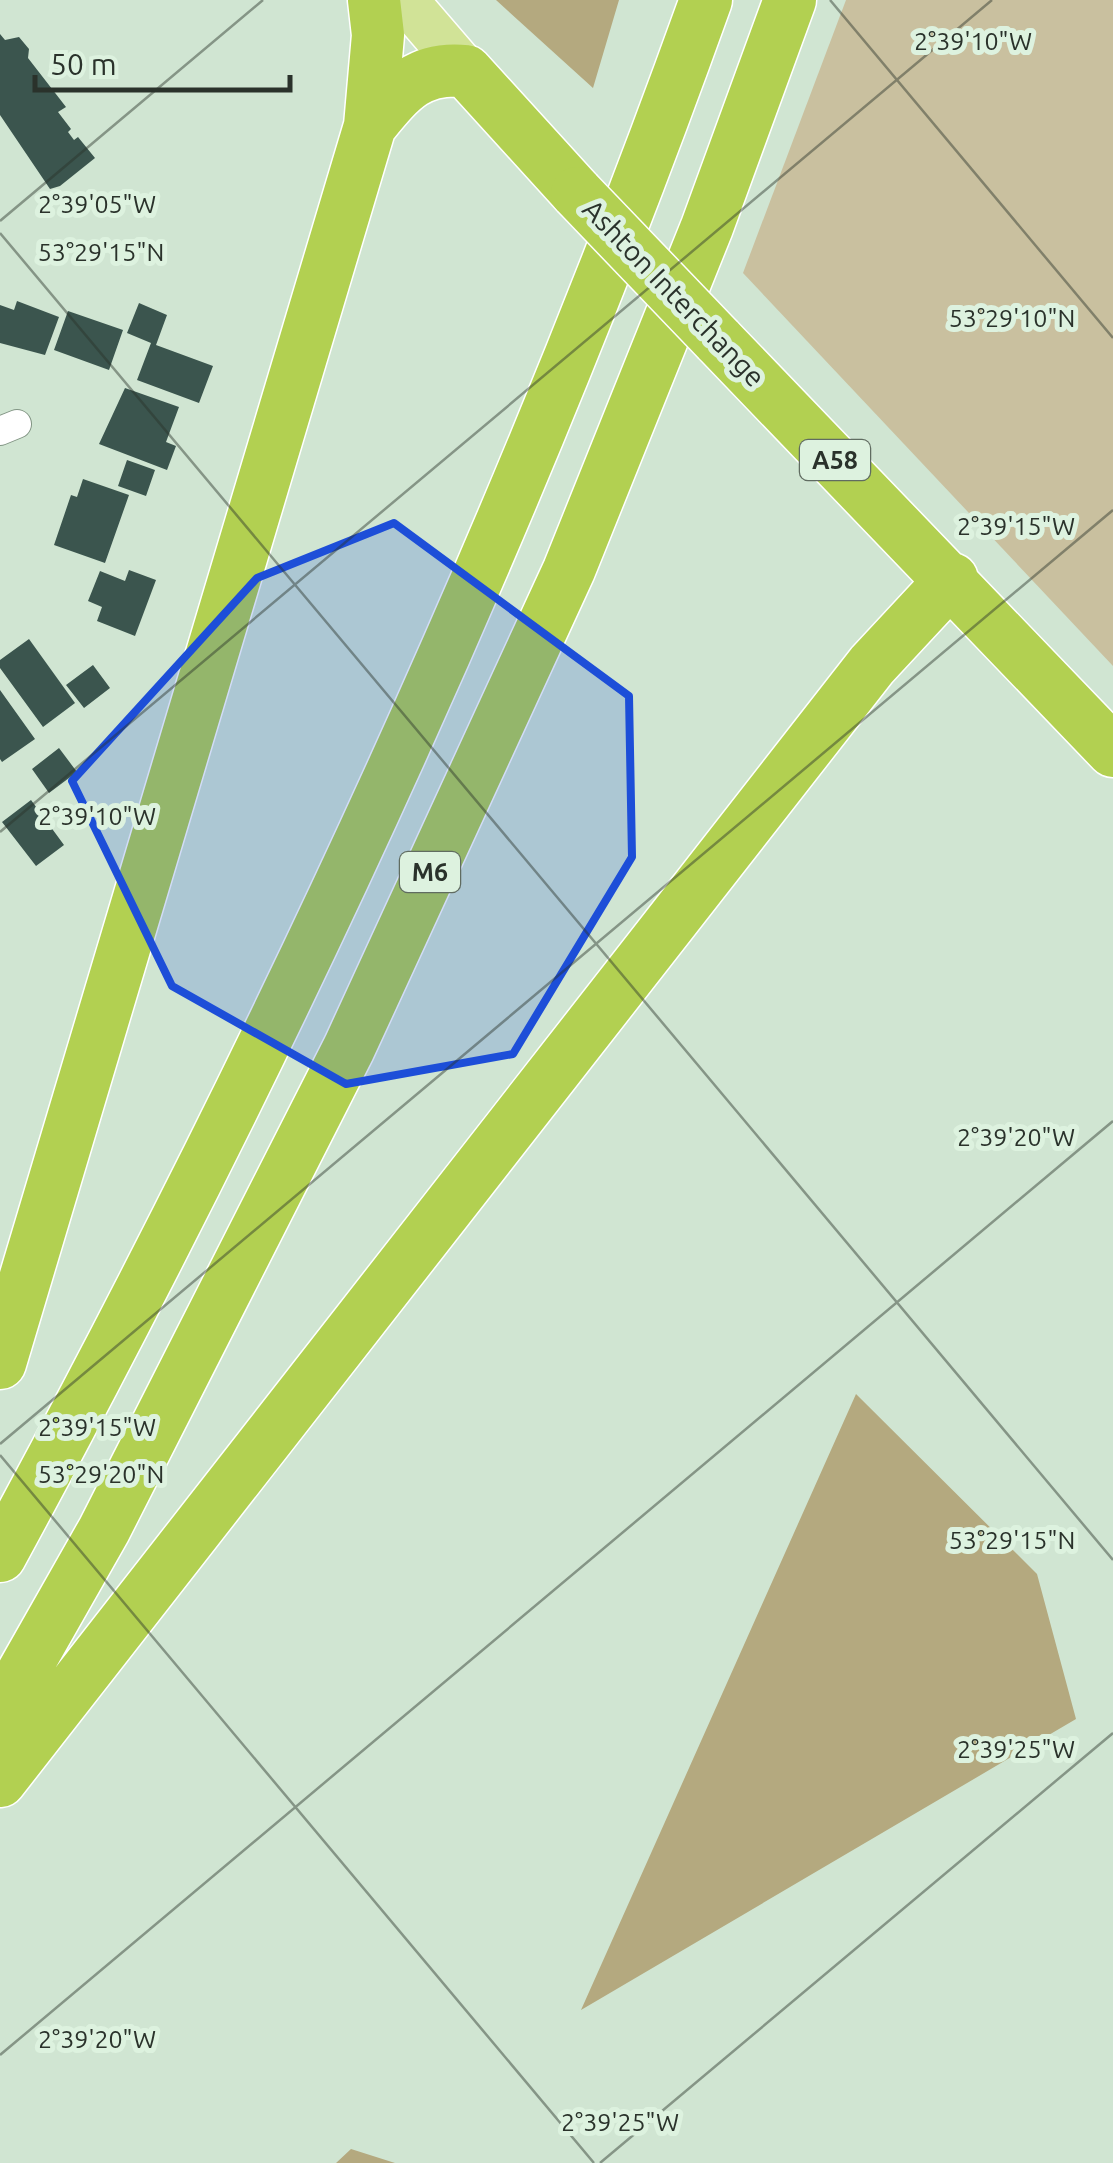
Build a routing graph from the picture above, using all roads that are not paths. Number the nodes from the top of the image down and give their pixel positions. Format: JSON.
{"nodes":[{"id":1,"x":374,"y":0,"type":"edge"},
{"id":2,"x":405,"y":0,"type":"edge"},
{"id":3,"x":706,"y":0,"type":"edge"},
{"id":4,"x":790,"y":0,"type":"edge"},
{"id":5,"x":466,"y":71,"type":"junction"},
{"id":6,"x":370,"y":126,"type":"junction"},
{"id":7,"x":952,"y":579,"type":"junction"},
{"id":8,"x":1113,"y":752,"type":"edge"},
{"id":9,"x":0,"y":1362,"type":"edge"},
{"id":10,"x":0,"y":1556,"type":"edge"},
{"id":11,"x":0,"y":1712,"type":"edge"},
{"id":12,"x":0,"y":1781,"type":"edge"}],
"edges":[{"from":1,"to":6,"type":"highway"},
{"from":2,"to":5,"type":"main road","name":"Ashton Interchange","number":"A58"},
{"from":3,"to":10,"type":"highway"},
{"from":4,"to":11,"type":"highway","number":"M6"},
{"from":5,"to":6,"type":"highway"},
{"from":5,"to":7,"type":"highway","name":"Ashton Interchange","number":"A58","bridge":true},
{"from":6,"to":9,"type":"highway"},
{"from":7,"to":8,"type":"highway","number":"A58"},
{"from":7,"to":12,"type":"highway"}]}
